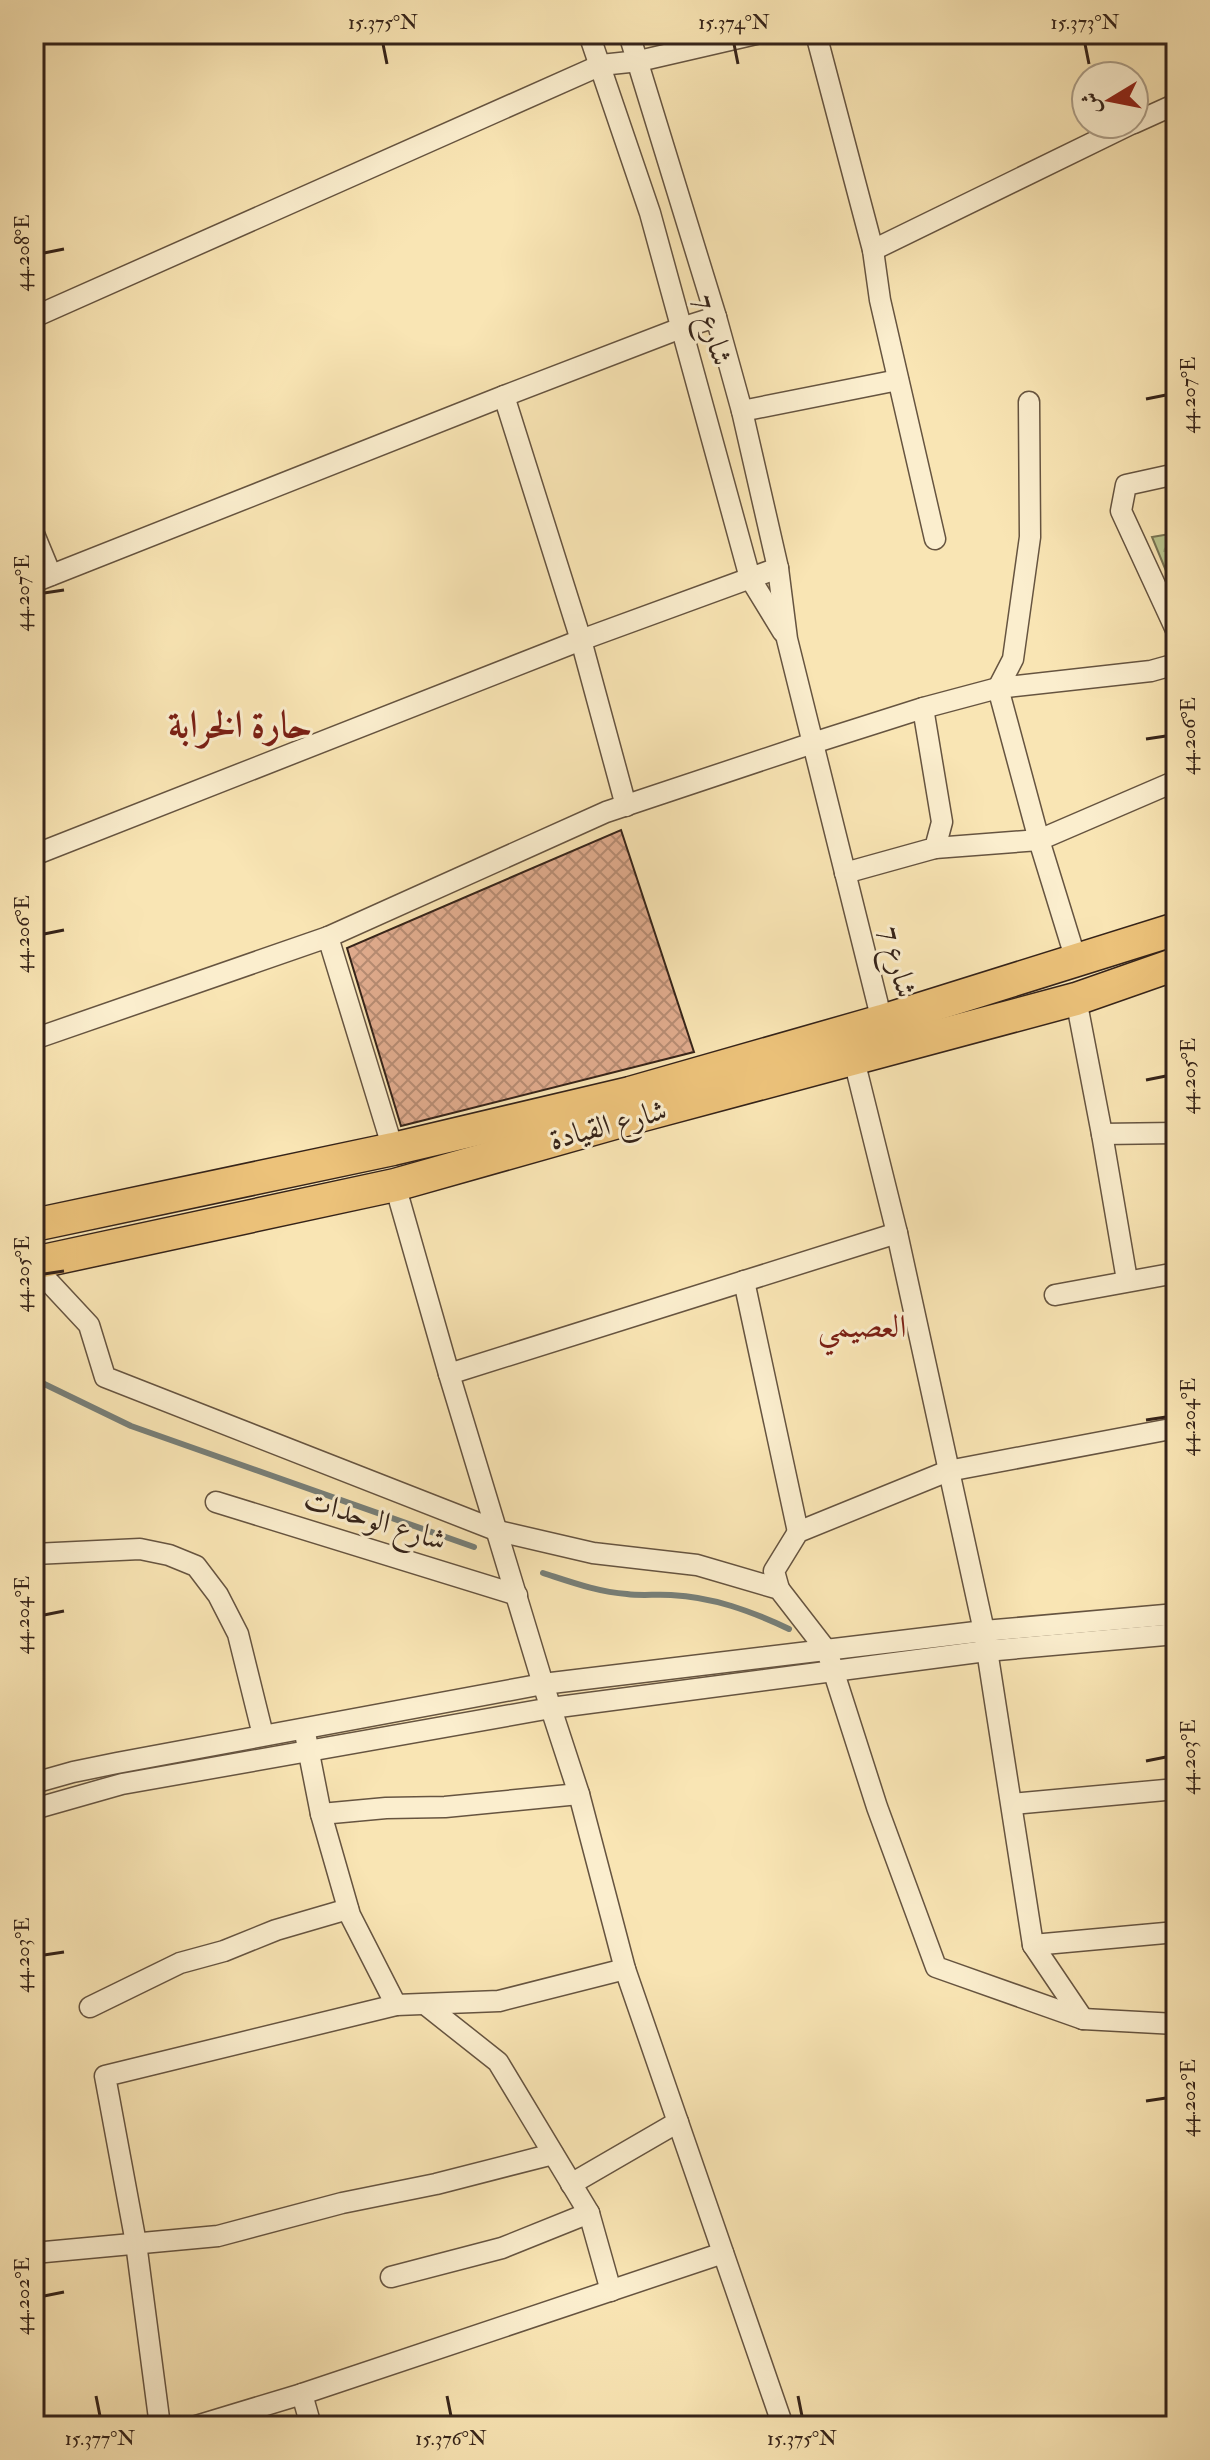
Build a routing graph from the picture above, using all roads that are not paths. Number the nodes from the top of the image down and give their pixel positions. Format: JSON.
{"nodes":[{"id":1,"x":589,"y":34,"type":"edge"},
{"id":2,"x":629,"y":34,"type":"edge"},
{"id":3,"x":756,"y":34,"type":"edge"},
{"id":4,"x":816,"y":34,"type":"edge"},
{"id":5,"x":639,"y":61,"type":"junction"},
{"id":6,"x":601,"y":65,"type":"junction"},
{"id":7,"x":1176,"y":104,"type":"edge"},
{"id":8,"x":1150,"y":115,"type":"edge"},
{"id":9,"x":1098,"y":140,"type":"edge"},
{"id":10,"x":873,"y":250,"type":"junction"},
{"id":11,"x":34,"y":317,"type":"edge"},
{"id":12,"x":716,"y":317,"type":"junction"},
{"id":13,"x":681,"y":328,"type":"junction"},
{"id":14,"x":898,"y":380,"type":"junction"},
{"id":15,"x":504,"y":396,"type":"junction"},
{"id":16,"x":1029,"y":402,"type":"dead end"},
{"id":17,"x":742,"y":411,"type":"junction"},
{"id":18,"x":1176,"y":474,"type":"edge"},
{"id":19,"x":34,"y":534,"type":"edge"},
{"id":20,"x":935,"y":539,"type":"dead end"},
{"id":21,"x":778,"y":568,"type":"junction"},
{"id":22,"x":42,"y":578,"type":"edge"},
{"id":23,"x":750,"y":578,"type":"junction"},
{"id":24,"x":1176,"y":630,"type":"edge"},
{"id":25,"x":787,"y":639,"type":"junction"},
{"id":26,"x":581,"y":640,"type":"junction"},
{"id":27,"x":1176,"y":664,"type":"edge"},
{"id":28,"x":998,"y":688,"type":"junction"},
{"id":29,"x":923,"y":708,"type":"junction"},
{"id":30,"x":813,"y":743,"type":"junction"},
{"id":31,"x":1176,"y":781,"type":"edge"},
{"id":32,"x":626,"y":806,"type":"junction"},
{"id":33,"x":1039,"y":840,"type":"junction"},
{"id":34,"x":935,"y":848,"type":"junction"},
{"id":35,"x":34,"y":855,"type":"edge"},
{"id":36,"x":845,"y":873,"type":"junction"},
{"id":37,"x":1176,"y":929,"type":"edge"},
{"id":38,"x":328,"y":937,"type":"junction"},
{"id":39,"x":1076,"y":960,"type":"junction"},
{"id":40,"x":1176,"y":964,"type":"edge"},
{"id":41,"x":1076,"y":999,"type":"junction"},
{"id":42,"x":882,"y":1021,"type":"junction"},
{"id":43,"x":34,"y":1039,"type":"edge"},
{"id":44,"x":854,"y":1060,"type":"junction"},
{"id":45,"x":1176,"y":1133,"type":"edge"},
{"id":46,"x":1102,"y":1134,"type":"junction"},
{"id":47,"x":393,"y":1149,"type":"junction"},
{"id":48,"x":395,"y":1185,"type":"junction"},
{"id":49,"x":34,"y":1225,"type":"edge"},
{"id":50,"x":897,"y":1233,"type":"junction"},
{"id":51,"x":34,"y":1264,"type":"edge"},
{"id":52,"x":1176,"y":1273,"type":"edge"},
{"id":53,"x":1127,"y":1280,"type":"junction"},
{"id":54,"x":744,"y":1281,"type":"junction"},
{"id":55,"x":1055,"y":1295,"type":"dead end"},
{"id":56,"x":449,"y":1374,"type":"junction"},
{"id":57,"x":1176,"y":1428,"type":"edge"},
{"id":58,"x":948,"y":1471,"type":"junction"},
{"id":59,"x":216,"y":1502,"type":"dead end"},
{"id":60,"x":498,"y":1531,"type":"junction"},
{"id":61,"x":798,"y":1532,"type":"junction"},
{"id":62,"x":34,"y":1554,"type":"edge"},
{"id":63,"x":779,"y":1589,"type":"junction"},
{"id":64,"x":517,"y":1595,"type":"junction"},
{"id":65,"x":1176,"y":1614,"type":"edge"},
{"id":66,"x":1176,"y":1634,"type":"edge"},
{"id":67,"x":985,"y":1641,"type":"junction"},
{"id":68,"x":827,"y":1651,"type":"junction"},
{"id":69,"x":834,"y":1673,"type":"junction"},
{"id":70,"x":543,"y":1684,"type":"junction"},
{"id":71,"x":551,"y":1708,"type":"junction"},
{"id":72,"x":304,"y":1728,"type":"junction"},
{"id":73,"x":263,"y":1735,"type":"junction"},
{"id":74,"x":308,"y":1751,"type":"junction"},
{"id":75,"x":34,"y":1783,"type":"edge"},
{"id":76,"x":1176,"y":1789,"type":"edge"},
{"id":77,"x":579,"y":1794,"type":"junction"},
{"id":78,"x":1012,"y":1804,"type":"junction"},
{"id":79,"x":34,"y":1809,"type":"edge"},
{"id":80,"x":321,"y":1814,"type":"junction"},
{"id":81,"x":348,"y":1909,"type":"junction"},
{"id":82,"x":1176,"y":1932,"type":"edge"},
{"id":83,"x":1033,"y":1945,"type":"junction"},
{"id":84,"x":625,"y":1969,"type":"junction"},
{"id":85,"x":396,"y":2005,"type":"junction"},
{"id":86,"x":426,"y":2005,"type":"junction"},
{"id":87,"x":90,"y":2007,"type":"dead end"},
{"id":88,"x":1083,"y":2019,"type":"junction"},
{"id":89,"x":1176,"y":2024,"type":"edge"},
{"id":90,"x":678,"y":2122,"type":"junction"},
{"id":91,"x":553,"y":2154,"type":"junction"},
{"id":92,"x":571,"y":2184,"type":"junction"},
{"id":93,"x":589,"y":2213,"type":"junction"},
{"id":94,"x":136,"y":2243,"type":"junction"},
{"id":95,"x":34,"y":2253,"type":"edge"},
{"id":96,"x":723,"y":2253,"type":"junction"},
{"id":97,"x":391,"y":2277,"type":"dead end"},
{"id":98,"x":611,"y":2291,"type":"junction"},
{"id":99,"x":302,"y":2394,"type":"junction"},
{"id":100,"x":160,"y":2426,"type":"edge"},
{"id":101,"x":196,"y":2426,"type":"edge"},
{"id":102,"x":311,"y":2426,"type":"edge"},
{"id":103,"x":783,"y":2426,"type":"edge"}],
"edges":[{"from":1,"to":6,"type":"street","name":"شارع 7"},
{"from":2,"to":5,"type":"street","name":"شارع 7"},
{"from":3,"to":5,"type":"street"},
{"from":4,"to":10,"type":"street"},
{"from":5,"to":6,"type":"street"},
{"from":5,"to":12,"type":"street","name":"شارع 7"},
{"from":6,"to":11,"type":"street"},
{"from":6,"to":13,"type":"street","name":"شارع 7"},
{"from":7,"to":8,"type":"street"},
{"from":9,"to":10,"type":"street"},
{"from":10,"to":14,"type":"street"},
{"from":12,"to":13,"type":"street"},
{"from":12,"to":17,"type":"street","name":"شارع 7"},
{"from":13,"to":15,"type":"street"},
{"from":13,"to":23,"type":"street","name":"شارع 7"},
{"from":14,"to":17,"type":"street"},
{"from":14,"to":20,"type":"street"},
{"from":15,"to":22,"type":"street"},
{"from":15,"to":26,"type":"street"},
{"from":16,"to":28,"type":"street"},
{"from":17,"to":21,"type":"street","name":"شارع 7"},
{"from":18,"to":24,"type":"street"},
{"from":19,"to":22,"type":"street"},
{"from":21,"to":23,"type":"street"},
{"from":21,"to":25,"type":"street","name":"شارع 7"},
{"from":23,"to":25,"type":"street","name":"شارع 7"},
{"from":23,"to":26,"type":"street"},
{"from":25,"to":30,"type":"street","name":"شارع 7"},
{"from":26,"to":32,"type":"street"},
{"from":26,"to":35,"type":"street"},
{"from":27,"to":28,"type":"street"},
{"from":28,"to":29,"type":"street"},
{"from":28,"to":33,"type":"street"},
{"from":29,"to":30,"type":"street"},
{"from":29,"to":34,"type":"street"},
{"from":30,"to":32,"type":"street"},
{"from":30,"to":36,"type":"street","name":"شارع 7"},
{"from":31,"to":33,"type":"street"},
{"from":32,"to":38,"type":"street"},
{"from":33,"to":34,"type":"street"},
{"from":33,"to":39,"type":"street"},
{"from":34,"to":36,"type":"street"},
{"from":36,"to":42,"type":"street","name":"شارع 7"},
{"from":37,"to":39,"type":"main road","name":"شارع القيادة"},
{"from":38,"to":43,"type":"street"},
{"from":38,"to":47,"type":"street"},
{"from":39,"to":42,"type":"main road","name":"شارع القيادة"},
{"from":40,"to":41,"type":"main road","name":"شارع القيادة"},
{"from":41,"to":44,"type":"main road","name":"شارع القيادة"},
{"from":41,"to":46,"type":"street"},
{"from":42,"to":47,"type":"main road","name":"شارع القيادة"},
{"from":44,"to":48,"type":"main road","name":"شارع القيادة"},
{"from":44,"to":50,"type":"street"},
{"from":45,"to":46,"type":"street"},
{"from":46,"to":53,"type":"street"},
{"from":47,"to":49,"type":"main road","name":"شارع القيادة"},
{"from":48,"to":51,"type":"main road","name":"شارع القيادة"},
{"from":48,"to":56,"type":"street"},
{"from":50,"to":54,"type":"street"},
{"from":50,"to":58,"type":"street"},
{"from":51,"to":60,"type":"street"},
{"from":52,"to":53,"type":"street"},
{"from":53,"to":55,"type":"street"},
{"from":54,"to":56,"type":"street"},
{"from":54,"to":61,"type":"street"},
{"from":56,"to":60,"type":"street"},
{"from":57,"to":58,"type":"street"},
{"from":58,"to":61,"type":"street"},
{"from":58,"to":67,"type":"street"},
{"from":59,"to":64,"type":"street","name":"شارع الوحدات"},
{"from":60,"to":63,"type":"street"},
{"from":60,"to":64,"type":"street"},
{"from":61,"to":63,"type":"street"},
{"from":62,"to":73,"type":"street"},
{"from":63,"to":68,"type":"street"},
{"from":64,"to":70,"type":"street"},
{"from":65,"to":67,"type":"street"},
{"from":66,"to":67,"type":"street"},
{"from":67,"to":68,"type":"street"},
{"from":67,"to":69,"type":"street"},
{"from":67,"to":78,"type":"street"},
{"from":68,"to":69,"type":"street"},
{"from":68,"to":70,"type":"street"},
{"from":69,"to":71,"type":"street"},
{"from":69,"to":88,"type":"street"},
{"from":70,"to":71,"type":"street"},
{"from":70,"to":72,"type":"street"},
{"from":71,"to":74,"type":"street"},
{"from":71,"to":77,"type":"street"},
{"from":72,"to":73,"type":"street"},
{"from":72,"to":74,"type":"street"},
{"from":73,"to":75,"type":"street"},
{"from":74,"to":79,"type":"street"},
{"from":74,"to":80,"type":"street"},
{"from":76,"to":78,"type":"street"},
{"from":77,"to":80,"type":"street"},
{"from":77,"to":84,"type":"street"},
{"from":78,"to":83,"type":"street"},
{"from":80,"to":81,"type":"street"},
{"from":81,"to":85,"type":"street"},
{"from":81,"to":87,"type":"street"},
{"from":82,"to":83,"type":"street"},
{"from":83,"to":88,"type":"street"},
{"from":84,"to":86,"type":"street"},
{"from":84,"to":90,"type":"street"},
{"from":85,"to":86,"type":"street"},
{"from":85,"to":94,"type":"street"},
{"from":86,"to":91,"type":"street"},
{"from":88,"to":89,"type":"street"},
{"from":90,"to":92,"type":"street"},
{"from":90,"to":96,"type":"street"},
{"from":91,"to":92,"type":"street"},
{"from":91,"to":94,"type":"street"},
{"from":92,"to":93,"type":"street"},
{"from":93,"to":97,"type":"street"},
{"from":93,"to":98,"type":"street"},
{"from":94,"to":95,"type":"street"},
{"from":94,"to":100,"type":"street"},
{"from":96,"to":98,"type":"street"},
{"from":96,"to":103,"type":"street"},
{"from":98,"to":99,"type":"street"},
{"from":99,"to":101,"type":"street"},
{"from":99,"to":102,"type":"street"}]}
